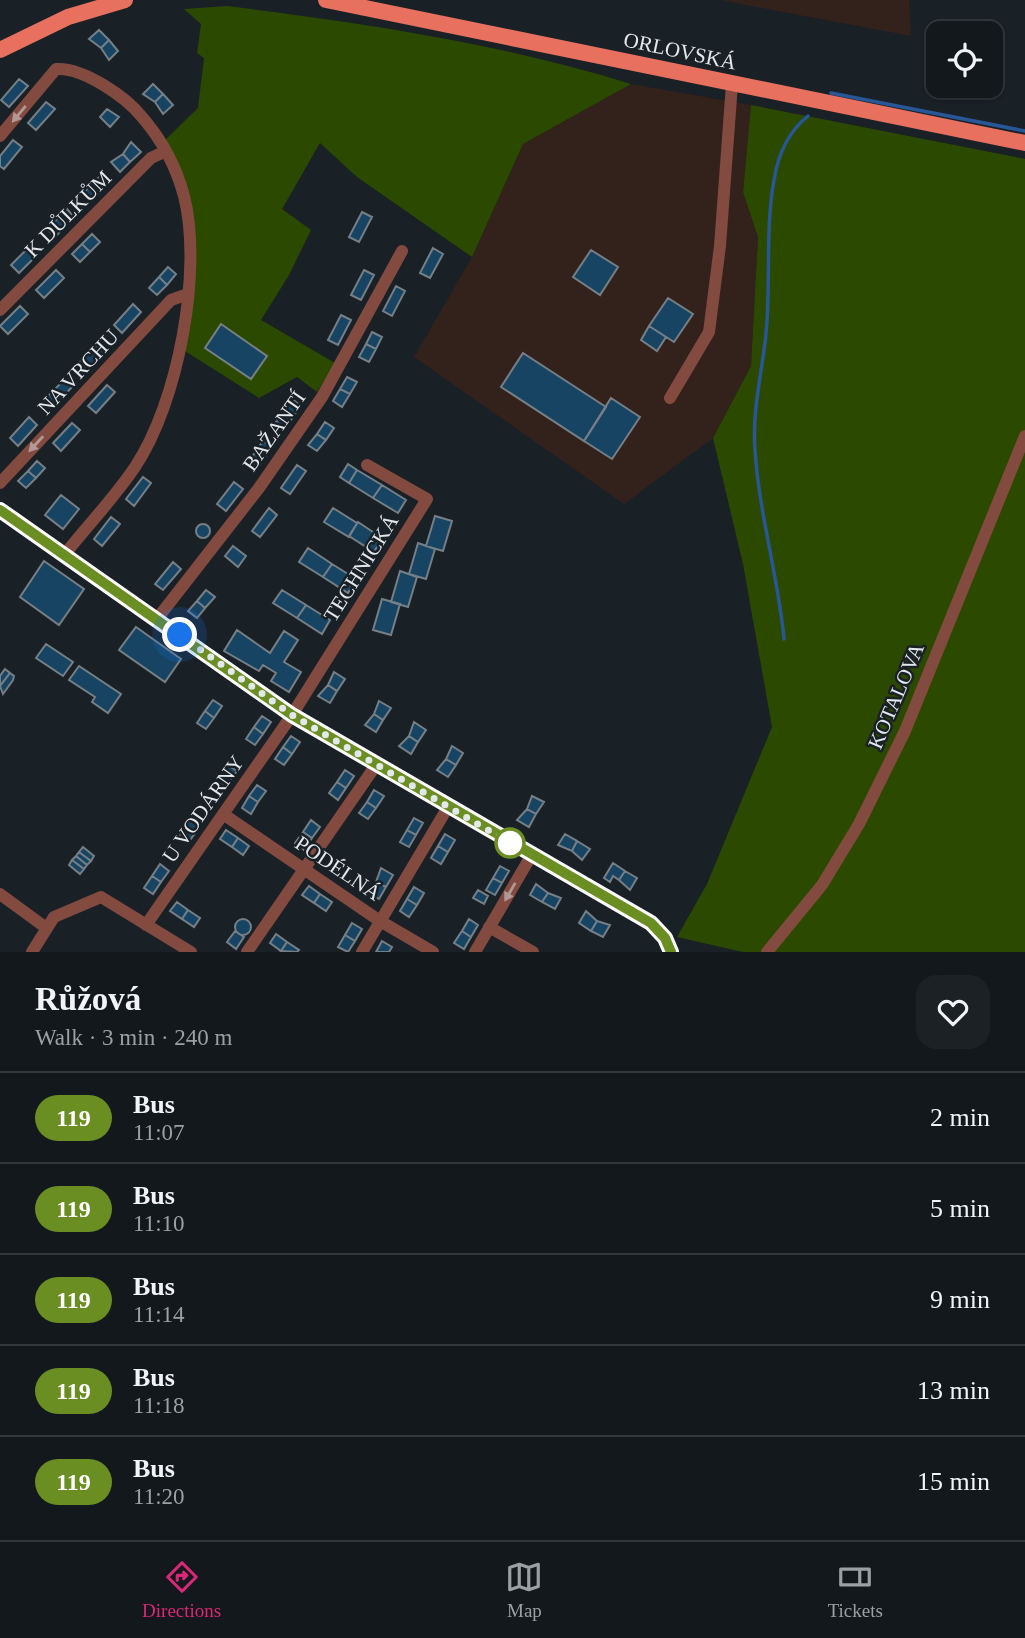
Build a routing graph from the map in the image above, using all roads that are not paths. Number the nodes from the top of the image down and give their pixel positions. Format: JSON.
{"nodes":[{"id":1,"x":125,"y":0,"type":"edge"},
{"id":2,"x":327,"y":0,"type":"edge"},
{"id":3,"x":0,"y":50,"type":"edge"},
{"id":4,"x":732,"y":84,"type":"junction"},
{"id":5,"x":0,"y":136,"type":"edge"},
{"id":6,"x":1025,"y":143,"type":"edge"},
{"id":7,"x":166,"y":151,"type":"junction"},
{"id":8,"x":402,"y":251,"type":"dead end"},
{"id":9,"x":188,"y":294,"type":"junction"},
{"id":10,"x":0,"y":310,"type":"edge"},
{"id":11,"x":670,"y":398,"type":"dead end"},
{"id":12,"x":1025,"y":436,"type":"edge"},
{"id":13,"x":367,"y":465,"type":"dead end"},
{"id":14,"x":0,"y":483,"type":"edge"},
{"id":15,"x":0,"y":510,"type":"edge"},
{"id":16,"x":65,"y":554,"type":"junction"},
{"id":17,"x":157,"y":619,"type":"junction"},
{"id":18,"x":292,"y":715,"type":"junction"},
{"id":19,"x":376,"y":765,"type":"junction"},
{"id":20,"x":448,"y":807,"type":"junction"},
{"id":21,"x":223,"y":814,"type":"junction"},
{"id":22,"x":531,"y":856,"type":"junction"},
{"id":23,"x":305,"y":870,"type":"junction"},
{"id":24,"x":0,"y":894,"type":"edge"},
{"id":25,"x":380,"y":920,"type":"junction"},
{"id":26,"x":146,"y":925,"type":"junction"},
{"id":27,"x":45,"y":927,"type":"junction"},
{"id":28,"x":489,"y":927,"type":"junction"},
{"id":29,"x":33,"y":952,"type":"edge"},
{"id":30,"x":191,"y":952,"type":"edge"},
{"id":31,"x":247,"y":952,"type":"edge"},
{"id":32,"x":362,"y":952,"type":"edge"},
{"id":33,"x":433,"y":952,"type":"edge"},
{"id":34,"x":475,"y":952,"type":"edge"},
{"id":35,"x":533,"y":952,"type":"edge"},
{"id":36,"x":671,"y":952,"type":"edge"},
{"id":37,"x":767,"y":952,"type":"edge"}],
"edges":[{"from":1,"to":3,"type":"main road"},
{"from":2,"to":4,"type":"main road","name":"ORLOVSKÁ"},
{"from":4,"to":6,"type":"main road","name":"ORLOVSKÁ"},
{"from":4,"to":11,"type":"street"},
{"from":7,"to":5,"type":"street","one_way":true},
{"from":7,"to":9,"type":"street"},
{"from":7,"to":10,"type":"street","name":"K DŮLKŮM"},
{"from":8,"to":17,"type":"street","name":"BAŽANTÍ"},
{"from":9,"to":14,"type":"street","name":"NA VRCHU","one_way":true},
{"from":9,"to":16,"type":"street"},
{"from":12,"to":37,"type":"street","name":"KOTALOVA"},
{"from":13,"to":18,"type":"street","name":"TECHNICKÁ"},
{"from":15,"to":16,"type":"street"},
{"from":16,"to":17,"type":"street"},
{"from":17,"to":18,"type":"street"},
{"from":18,"to":19,"type":"street"},
{"from":18,"to":21,"type":"street","name":"U VODÁRNY"},
{"from":19,"to":20,"type":"street"},
{"from":19,"to":23,"type":"street"},
{"from":20,"to":22,"type":"street"},
{"from":20,"to":25,"type":"street"},
{"from":21,"to":23,"type":"street","name":"PODÉLNÁ"},
{"from":21,"to":26,"type":"street","name":"U VODÁRNY"},
{"from":22,"to":28,"type":"street","one_way":true},
{"from":22,"to":36,"type":"street"},
{"from":23,"to":25,"type":"street","name":"PODÉLNÁ"},
{"from":23,"to":31,"type":"street"},
{"from":24,"to":27,"type":"street"},
{"from":25,"to":32,"type":"street"},
{"from":25,"to":33,"type":"street","name":"PODÉLNÁ"},
{"from":26,"to":27,"type":"street"},
{"from":26,"to":30,"type":"street"},
{"from":27,"to":29,"type":"street"},
{"from":28,"to":34,"type":"street"},
{"from":28,"to":35,"type":"street"}]}
